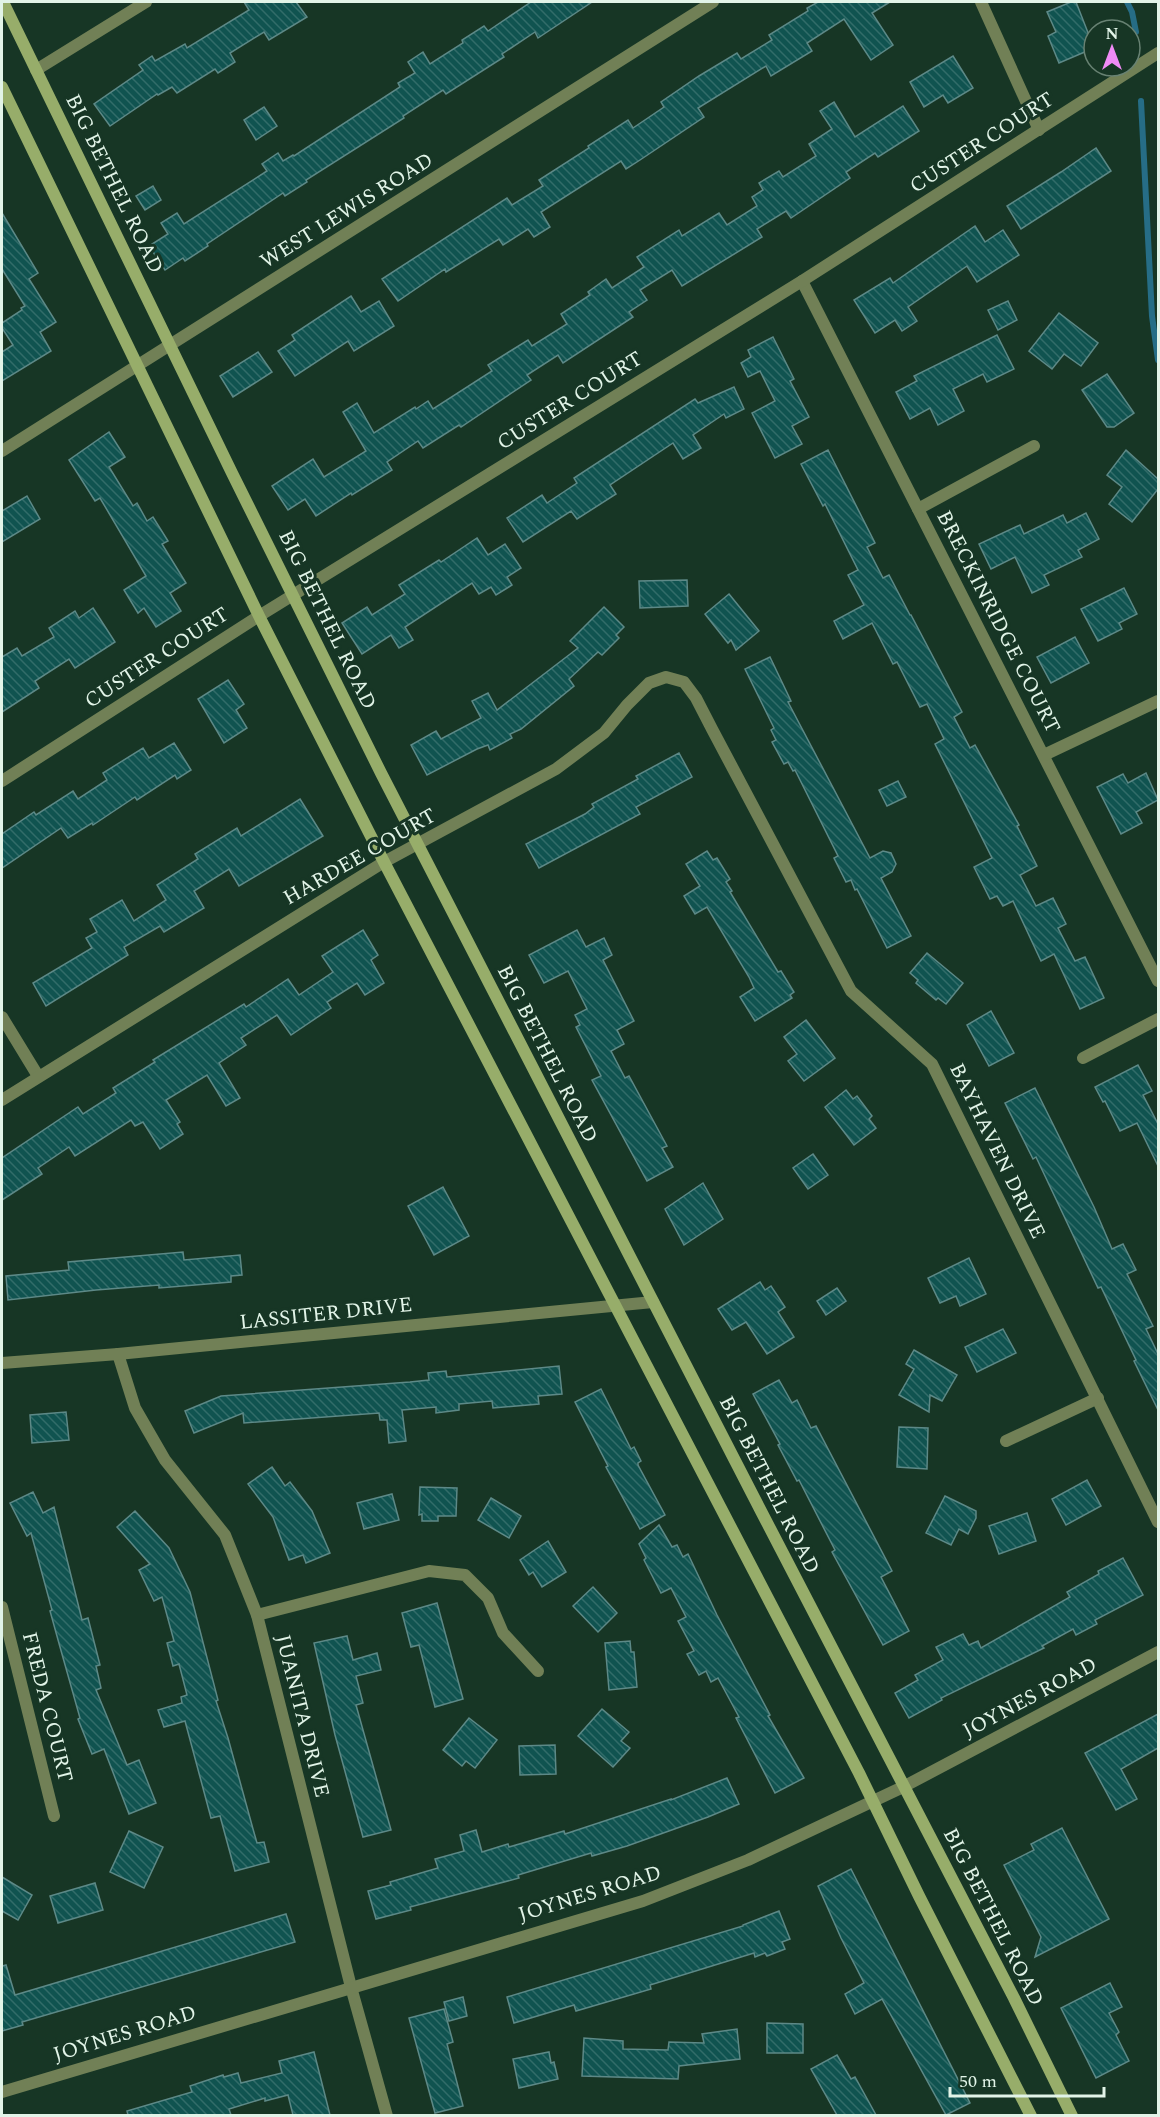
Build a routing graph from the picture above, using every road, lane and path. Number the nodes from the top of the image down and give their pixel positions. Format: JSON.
{"nodes":[{"id":1,"x":3,"y":2,"type":"edge"},
{"id":2,"x":146,"y":2,"type":"edge"},
{"id":3,"x":714,"y":2,"type":"edge"},
{"id":4,"x":981,"y":2,"type":"edge"},
{"id":5,"x":1158,"y":53,"type":"edge"},
{"id":6,"x":36,"y":70,"type":"junction"},
{"id":7,"x":2,"y":90,"type":"edge"},
{"id":8,"x":1039,"y":130,"type":"junction"},
{"id":9,"x":802,"y":281,"type":"junction"},
{"id":10,"x":170,"y":346,"type":"junction"},
{"id":11,"x":138,"y":367,"type":"junction"},
{"id":12,"x":1034,"y":446,"type":"dead end"},
{"id":13,"x":2,"y":451,"type":"edge"},
{"id":14,"x":918,"y":509,"type":"junction"},
{"id":15,"x":292,"y":595,"type":"junction"},
{"id":16,"x":259,"y":616,"type":"junction"},
{"id":17,"x":1158,"y":701,"type":"edge"},
{"id":18,"x":712,"y":729,"type":"joint"},
{"id":19,"x":1044,"y":755,"type":"junction"},
{"id":20,"x":2,"y":781,"type":"edge"},
{"id":21,"x":417,"y":844,"type":"junction"},
{"id":22,"x":384,"y":862,"type":"junction"},
{"id":23,"x":1158,"y":981,"type":"edge"},
{"id":24,"x":2,"y":1017,"type":"edge"},
{"id":25,"x":1158,"y":1019,"type":"edge"},
{"id":26,"x":1083,"y":1058,"type":"dead end"},
{"id":27,"x":38,"y":1076,"type":"junction"},
{"id":28,"x":2,"y":1100,"type":"edge"},
{"id":29,"x":653,"y":1302,"type":"junction"},
{"id":30,"x":616,"y":1305,"type":"junction"},
{"id":31,"x":118,"y":1354,"type":"junction"},
{"id":32,"x":2,"y":1363,"type":"edge"},
{"id":33,"x":1098,"y":1398,"type":"junction"},
{"id":34,"x":1006,"y":1442,"type":"dead end"},
{"id":35,"x":1158,"y":1522,"type":"edge"},
{"id":36,"x":2,"y":1607,"type":"edge"},
{"id":37,"x":257,"y":1615,"type":"junction"},
{"id":38,"x":1158,"y":1652,"type":"edge"},
{"id":39,"x":538,"y":1671,"type":"dead end"},
{"id":40,"x":903,"y":1787,"type":"junction"},
{"id":41,"x":873,"y":1801,"type":"junction"},
{"id":42,"x":54,"y":1816,"type":"dead end"},
{"id":43,"x":351,"y":1987,"type":"junction"},
{"id":44,"x":2,"y":2092,"type":"edge"},
{"id":45,"x":387,"y":2115,"type":"edge"},
{"id":46,"x":1032,"y":2115,"type":"edge"},
{"id":47,"x":1072,"y":2115,"type":"edge"}],
"edges":[{"from":1,"to":6,"type":"main road","name":"BIG BETHEL ROAD"},
{"from":2,"to":6,"type":"street"},
{"from":3,"to":10,"type":"street","name":"WEST LEWIS ROAD"},
{"from":4,"to":8,"type":"street"},
{"from":5,"to":8,"type":"street","name":"CUSTER COURT"},
{"from":6,"to":10,"type":"main road","name":"BIG BETHEL ROAD"},
{"from":7,"to":11,"type":"main road"},
{"from":8,"to":9,"type":"street","name":"CUSTER COURT"},
{"from":9,"to":14,"type":"street","name":"BRECKINRIDGE COURT"},
{"from":9,"to":15,"type":"street","name":"CUSTER COURT"},
{"from":10,"to":11,"type":"street","name":"WEST LEWIS ROAD"},
{"from":10,"to":15,"type":"main road","name":"BIG BETHEL ROAD"},
{"from":11,"to":13,"type":"street","name":"WEST LEWIS ROAD"},
{"from":11,"to":16,"type":"main road"},
{"from":12,"to":14,"type":"street"},
{"from":14,"to":19,"type":"street","name":"BRECKINRIDGE COURT"},
{"from":15,"to":16,"type":"street","name":"CUSTER COURT"},
{"from":15,"to":21,"type":"main road","name":"BIG BETHEL ROAD"},
{"from":16,"to":20,"type":"street","name":"CUSTER COURT"},
{"from":16,"to":22,"type":"main road"},
{"from":17,"to":19,"type":"street"},
{"from":18,"to":21,"type":"street","name":"HARDEE COURT"},
{"from":18,"to":33,"type":"street","name":"BAYHAVEN DRIVE"},
{"from":19,"to":23,"type":"street","name":"BRECKINRIDGE COURT"},
{"from":21,"to":22,"type":"street","name":"HARDEE COURT"},
{"from":21,"to":29,"type":"main road","name":"BIG BETHEL ROAD"},
{"from":22,"to":27,"type":"street","name":"HARDEE COURT"},
{"from":22,"to":30,"type":"main road"},
{"from":24,"to":27,"type":"street"},
{"from":25,"to":26,"type":"street"},
{"from":27,"to":28,"type":"street","name":"HARDEE COURT"},
{"from":29,"to":30,"type":"street","name":"LASSITER DRIVE"},
{"from":29,"to":40,"type":"main road","name":"BIG BETHEL ROAD"},
{"from":30,"to":31,"type":"street","name":"LASSITER DRIVE"},
{"from":30,"to":41,"type":"main road"},
{"from":31,"to":32,"type":"street","name":"LASSITER DRIVE"},
{"from":31,"to":37,"type":"street","name":"JUANITA DRIVE"},
{"from":33,"to":34,"type":"street"},
{"from":33,"to":35,"type":"street","name":"BAYHAVEN DRIVE"},
{"from":36,"to":42,"type":"street","name":"FREDA COURT"},
{"from":37,"to":39,"type":"street"},
{"from":37,"to":43,"type":"street","name":"JUANITA DRIVE"},
{"from":38,"to":40,"type":"street","name":"JOYNES ROAD"},
{"from":40,"to":41,"type":"street","name":"JOYNES ROAD"},
{"from":40,"to":47,"type":"main road","name":"BIG BETHEL ROAD"},
{"from":41,"to":43,"type":"street","name":"JOYNES ROAD"},
{"from":41,"to":46,"type":"main road"},
{"from":43,"to":44,"type":"street","name":"JOYNES ROAD"},
{"from":43,"to":45,"type":"street","name":"JUANITA DRIVE"}]}
